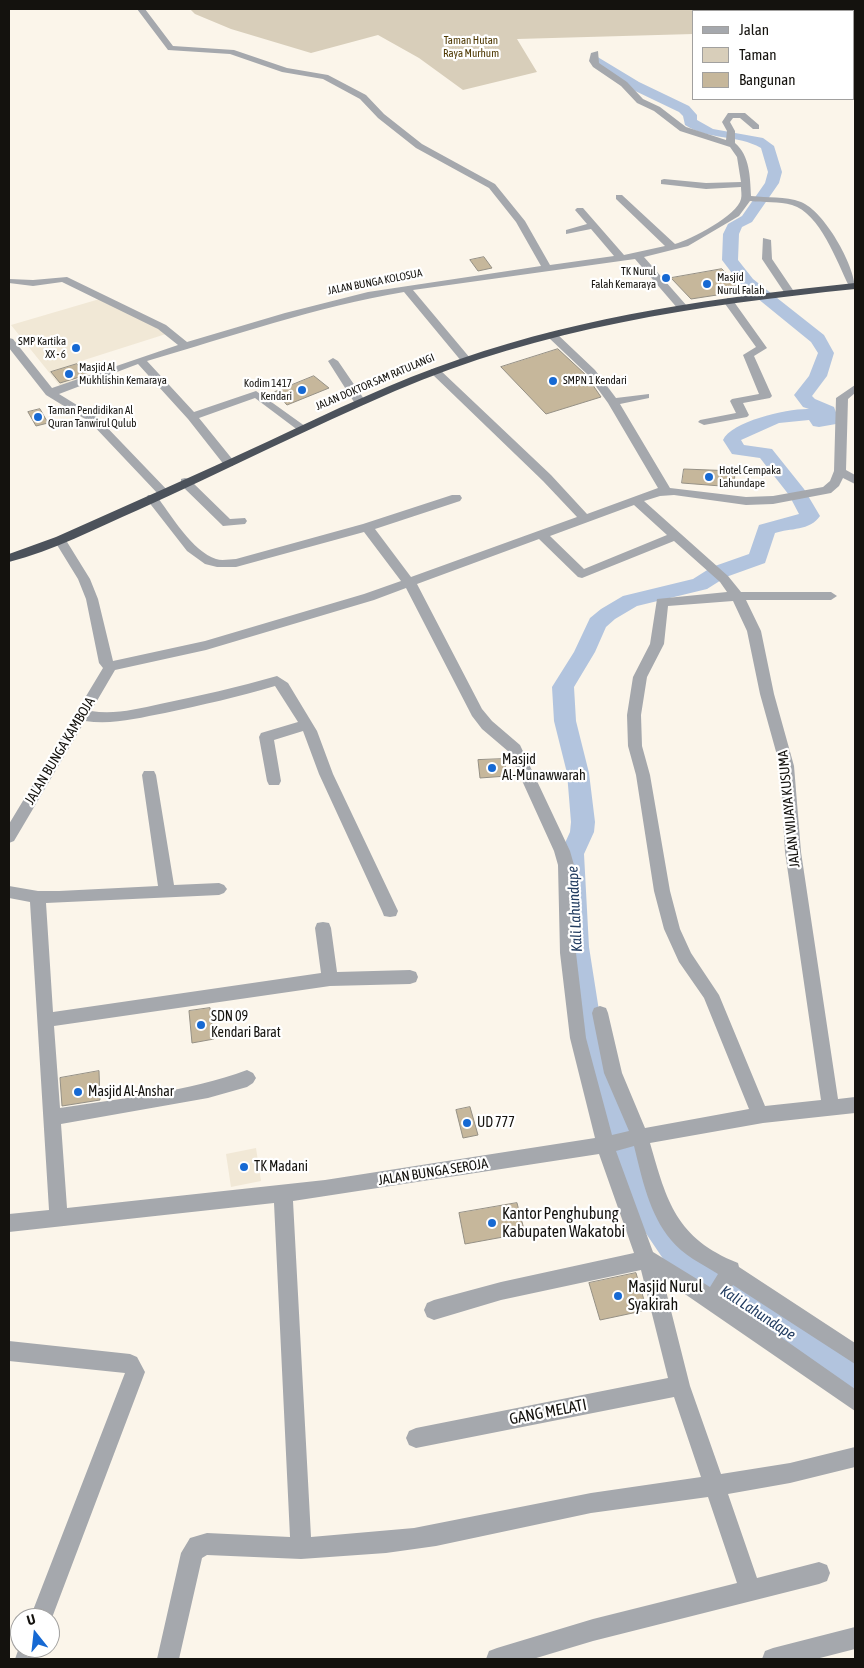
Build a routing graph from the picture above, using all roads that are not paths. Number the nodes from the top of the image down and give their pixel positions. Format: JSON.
{"nodes":[{"id":1,"x":141,"y":9,"type":"edge"},
{"id":2,"x":595,"y":54,"type":"dead end"},
{"id":3,"x":756,"y":128,"type":"dead end"},
{"id":4,"x":730,"y":138,"type":"junction"},
{"id":5,"x":664,"y":182,"type":"dead end"},
{"id":6,"x":746,"y":184,"type":"junction"},
{"id":7,"x":619,"y":197,"type":"dead end"},
{"id":8,"x":755,"y":199,"type":"junction"},
{"id":9,"x":580,"y":210,"type":"dead end"},
{"id":10,"x":593,"y":225,"type":"junction"},
{"id":11,"x":569,"y":232,"type":"dead end"},
{"id":12,"x":766,"y":240,"type":"dead end"},
{"id":13,"x":675,"y":248,"type":"junction"},
{"id":14,"x":637,"y":256,"type":"junction"},
{"id":15,"x":622,"y":259,"type":"junction"},
{"id":16,"x":548,"y":269,"type":"junction"},
{"id":17,"x":10,"y":281,"type":"edge"},
{"id":18,"x":855,"y":286,"type":"edge"},
{"id":19,"x":406,"y":288,"type":"junction"},
{"id":20,"x":790,"y":293,"type":"junction"},
{"id":21,"x":728,"y":301,"type":"junction"},
{"id":22,"x":683,"y":308,"type":"junction"},
{"id":23,"x":552,"y":335,"type":"junction"},
{"id":24,"x":9,"y":341,"type":"edge"},
{"id":25,"x":184,"y":345,"type":"junction"},
{"id":26,"x":140,"y":360,"type":"junction"},
{"id":27,"x":466,"y":360,"type":"junction"},
{"id":28,"x":333,"y":361,"type":"dead end"},
{"id":29,"x":435,"y":371,"type":"junction"},
{"id":30,"x":855,"y":388,"type":"edge"},
{"id":31,"x":50,"y":393,"type":"junction"},
{"id":32,"x":646,"y":396,"type":"dead end"},
{"id":33,"x":360,"y":402,"type":"junction"},
{"id":34,"x":613,"y":402,"type":"junction"},
{"id":35,"x":192,"y":417,"type":"junction"},
{"id":36,"x":704,"y":422,"type":"dead end"},
{"id":37,"x":303,"y":429,"type":"junction"},
{"id":38,"x":229,"y":463,"type":"junction"},
{"id":39,"x":840,"y":471,"type":"junction"},
{"id":40,"x":855,"y":480,"type":"edge"},
{"id":41,"x":185,"y":482,"type":"junction"},
{"id":42,"x":666,"y":491,"type":"junction"},
{"id":43,"x":164,"y":493,"type":"junction"},
{"id":44,"x":152,"y":498,"type":"junction"},
{"id":45,"x":456,"y":498,"type":"dead end"},
{"id":46,"x":635,"y":500,"type":"junction"},
{"id":47,"x":585,"y":519,"type":"junction"},
{"id":48,"x":241,"y":521,"type":"dead end"},
{"id":49,"x":367,"y":527,"type":"junction"},
{"id":50,"x":542,"y":535,"type":"junction"},
{"id":51,"x":676,"y":536,"type":"junction"},
{"id":52,"x":60,"y":540,"type":"junction"},
{"id":53,"x":9,"y":558,"type":"edge"},
{"id":54,"x":410,"y":584,"type":"junction"},
{"id":55,"x":737,"y":596,"type":"junction"},
{"id":56,"x":831,"y":596,"type":"dead end"},
{"id":57,"x":111,"y":666,"type":"junction"},
{"id":58,"x":82,"y":715,"type":"junction"},
{"id":59,"x":306,"y":725,"type":"junction"},
{"id":60,"x":149,"y":776,"type":"dead end"},
{"id":61,"x":274,"y":782,"type":"dead end"},
{"id":62,"x":9,"y":837,"type":"edge"},
{"id":63,"x":219,"y":889,"type":"dead end"},
{"id":64,"x":167,"y":891,"type":"junction"},
{"id":65,"x":9,"y":892,"type":"edge"},
{"id":66,"x":38,"y":897,"type":"junction"},
{"id":67,"x":390,"y":911,"type":"dead end"},
{"id":68,"x":323,"y":928,"type":"dead end"},
{"id":69,"x":410,"y":977,"type":"dead end"},
{"id":70,"x":330,"y":979,"type":"junction"},
{"id":71,"x":600,"y":1013,"type":"dead end"},
{"id":72,"x":44,"y":1020,"type":"junction"},
{"id":73,"x":247,"y":1078,"type":"dead end"},
{"id":74,"x":855,"y":1106,"type":"edge"},
{"id":75,"x":831,"y":1107,"type":"junction"},
{"id":76,"x":760,"y":1115,"type":"junction"},
{"id":77,"x":51,"y":1118,"type":"junction"},
{"id":78,"x":637,"y":1137,"type":"junction"},
{"id":79,"x":608,"y":1144,"type":"junction"},
{"id":80,"x":283,"y":1194,"type":"junction"},
{"id":81,"x":59,"y":1219,"type":"junction"},
{"id":82,"x":9,"y":1222,"type":"edge"},
{"id":83,"x":647,"y":1259,"type":"junction"},
{"id":84,"x":730,"y":1272,"type":"junction"},
{"id":85,"x":662,"y":1278,"type":"junction"},
{"id":86,"x":714,"y":1298,"type":"junction"},
{"id":87,"x":434,"y":1310,"type":"dead end"},
{"id":88,"x":9,"y":1351,"type":"edge"},
{"id":89,"x":855,"y":1354,"type":"edge"},
{"id":90,"x":680,"y":1386,"type":"junction"},
{"id":91,"x":855,"y":1401,"type":"edge"},
{"id":92,"x":416,"y":1438,"type":"dead end"},
{"id":93,"x":855,"y":1457,"type":"edge"},
{"id":94,"x":714,"y":1486,"type":"junction"},
{"id":95,"x":301,"y":1548,"type":"junction"},
{"id":96,"x":819,"y":1573,"type":"dead end"},
{"id":97,"x":750,"y":1590,"type":"junction"},
{"id":98,"x":45,"y":1608,"type":"edge"},
{"id":99,"x":855,"y":1638,"type":"edge"},
{"id":100,"x":168,"y":1659,"type":"edge"},
{"id":101,"x":497,"y":1659,"type":"edge"},
{"id":102,"x":773,"y":1659,"type":"edge"}],
"edges":[{"from":1,"to":16,"type":"street"},
{"from":2,"to":4,"type":"street"},
{"from":3,"to":4,"type":"street"},
{"from":4,"to":6,"type":"street"},
{"from":5,"to":6,"type":"street"},
{"from":6,"to":8,"type":"street"},
{"from":7,"to":13,"type":"street"},
{"from":8,"to":13,"type":"street","name":"JALAN BUNGA KOLOSUA"},
{"from":8,"to":18,"type":"street"},
{"from":9,"to":10,"type":"street"},
{"from":10,"to":11,"type":"street"},
{"from":10,"to":15,"type":"street"},
{"from":12,"to":20,"type":"street"},
{"from":13,"to":14,"type":"street","name":"JALAN BUNGA KOLOSUA"},
{"from":14,"to":15,"type":"street","name":"JALAN BUNGA KOLOSUA"},
{"from":14,"to":22,"type":"street"},
{"from":15,"to":16,"type":"street","name":"JALAN BUNGA KOLOSUA"},
{"from":16,"to":19,"type":"street","name":"JALAN BUNGA KOLOSUA"},
{"from":17,"to":25,"type":"street"},
{"from":18,"to":20,"type":"highway","name":"JALAN DOKTOR SAM RATULANGI"},
{"from":19,"to":25,"type":"street","name":"JALAN BUNGA KOLOSUA"},
{"from":19,"to":27,"type":"street"},
{"from":20,"to":21,"type":"highway","name":"JALAN DOKTOR SAM RATULANGI"},
{"from":21,"to":22,"type":"highway","name":"JALAN DOKTOR SAM RATULANGI"},
{"from":21,"to":36,"type":"street"},
{"from":22,"to":23,"type":"highway","name":"JALAN DOKTOR SAM RATULANGI"},
{"from":23,"to":27,"type":"highway","name":"JALAN DOKTOR SAM RATULANGI"},
{"from":23,"to":34,"type":"street"},
{"from":24,"to":31,"type":"street"},
{"from":25,"to":26,"type":"street","name":"JALAN BUNGA KOLOSUA"},
{"from":26,"to":31,"type":"street","name":"JALAN BUNGA KOLOSUA"},
{"from":26,"to":35,"type":"street"},
{"from":27,"to":29,"type":"highway","name":"JALAN DOKTOR SAM RATULANGI"},
{"from":28,"to":33,"type":"street"},
{"from":29,"to":33,"type":"highway","name":"JALAN DOKTOR SAM RATULANGI"},
{"from":29,"to":47,"type":"street"},
{"from":30,"to":39,"type":"street"},
{"from":31,"to":43,"type":"street"},
{"from":32,"to":34,"type":"street"},
{"from":33,"to":37,"type":"highway","name":"JALAN DOKTOR SAM RATULANGI"},
{"from":34,"to":42,"type":"street"},
{"from":35,"to":37,"type":"street"},
{"from":35,"to":38,"type":"street"},
{"from":37,"to":38,"type":"highway","name":"JALAN DOKTOR SAM RATULANGI"},
{"from":38,"to":41,"type":"highway","name":"JALAN DOKTOR SAM RATULANGI"},
{"from":39,"to":40,"type":"street"},
{"from":39,"to":42,"type":"street"},
{"from":41,"to":43,"type":"highway","name":"JALAN DOKTOR SAM RATULANGI"},
{"from":41,"to":48,"type":"street"},
{"from":42,"to":46,"type":"street"},
{"from":43,"to":44,"type":"highway","name":"JALAN DOKTOR SAM RATULANGI"},
{"from":44,"to":49,"type":"street"},
{"from":44,"to":52,"type":"highway","name":"JALAN DOKTOR SAM RATULANGI"},
{"from":45,"to":49,"type":"street"},
{"from":46,"to":47,"type":"street"},
{"from":46,"to":51,"type":"street","name":"JALAN WIJAYA KUSUMA"},
{"from":47,"to":50,"type":"street"},
{"from":49,"to":54,"type":"street"},
{"from":50,"to":51,"type":"street"},
{"from":50,"to":54,"type":"street"},
{"from":51,"to":55,"type":"street","name":"JALAN WIJAYA KUSUMA"},
{"from":52,"to":53,"type":"highway","name":"JALAN DOKTOR SAM RATULANGI"},
{"from":52,"to":57,"type":"street"},
{"from":54,"to":57,"type":"street"},
{"from":54,"to":79,"type":"street"},
{"from":55,"to":56,"type":"street"},
{"from":55,"to":75,"type":"street","name":"JALAN WIJAYA KUSUMA"},
{"from":55,"to":76,"type":"street"},
{"from":57,"to":58,"type":"street","name":"JALAN BUNGA KAMBOJA"},
{"from":58,"to":59,"type":"street"},
{"from":58,"to":62,"type":"street","name":"JALAN BUNGA KAMBOJA"},
{"from":59,"to":61,"type":"street"},
{"from":59,"to":67,"type":"street"},
{"from":60,"to":64,"type":"street"},
{"from":63,"to":64,"type":"street"},
{"from":64,"to":66,"type":"street"},
{"from":65,"to":66,"type":"street"},
{"from":66,"to":72,"type":"street"},
{"from":68,"to":70,"type":"street"},
{"from":69,"to":70,"type":"street"},
{"from":70,"to":72,"type":"street"},
{"from":71,"to":78,"type":"street"},
{"from":72,"to":77,"type":"street"},
{"from":73,"to":77,"type":"street"},
{"from":74,"to":75,"type":"street","name":"JALAN BUNGA SEROJA"},
{"from":75,"to":76,"type":"street","name":"JALAN BUNGA SEROJA"},
{"from":76,"to":78,"type":"street","name":"JALAN BUNGA SEROJA"},
{"from":77,"to":81,"type":"street"},
{"from":78,"to":79,"type":"street","name":"JALAN BUNGA SEROJA"},
{"from":78,"to":84,"type":"street"},
{"from":79,"to":80,"type":"street","name":"JALAN BUNGA SEROJA"},
{"from":79,"to":83,"type":"street"},
{"from":80,"to":81,"type":"street","name":"JALAN BUNGA SEROJA"},
{"from":80,"to":95,"type":"street"},
{"from":81,"to":82,"type":"street","name":"JALAN BUNGA SEROJA"},
{"from":83,"to":85,"type":"street"},
{"from":83,"to":87,"type":"street"},
{"from":84,"to":86,"type":"street"},
{"from":84,"to":89,"type":"street"},
{"from":85,"to":86,"type":"street"},
{"from":85,"to":90,"type":"street"},
{"from":86,"to":91,"type":"street"},
{"from":88,"to":98,"type":"street"},
{"from":90,"to":92,"type":"street","name":"GANG MELATI"},
{"from":90,"to":94,"type":"street"},
{"from":93,"to":94,"type":"street"},
{"from":94,"to":95,"type":"street"},
{"from":94,"to":97,"type":"street"},
{"from":95,"to":100,"type":"street"},
{"from":96,"to":97,"type":"street"},
{"from":97,"to":101,"type":"street"},
{"from":99,"to":102,"type":"street"}]}
